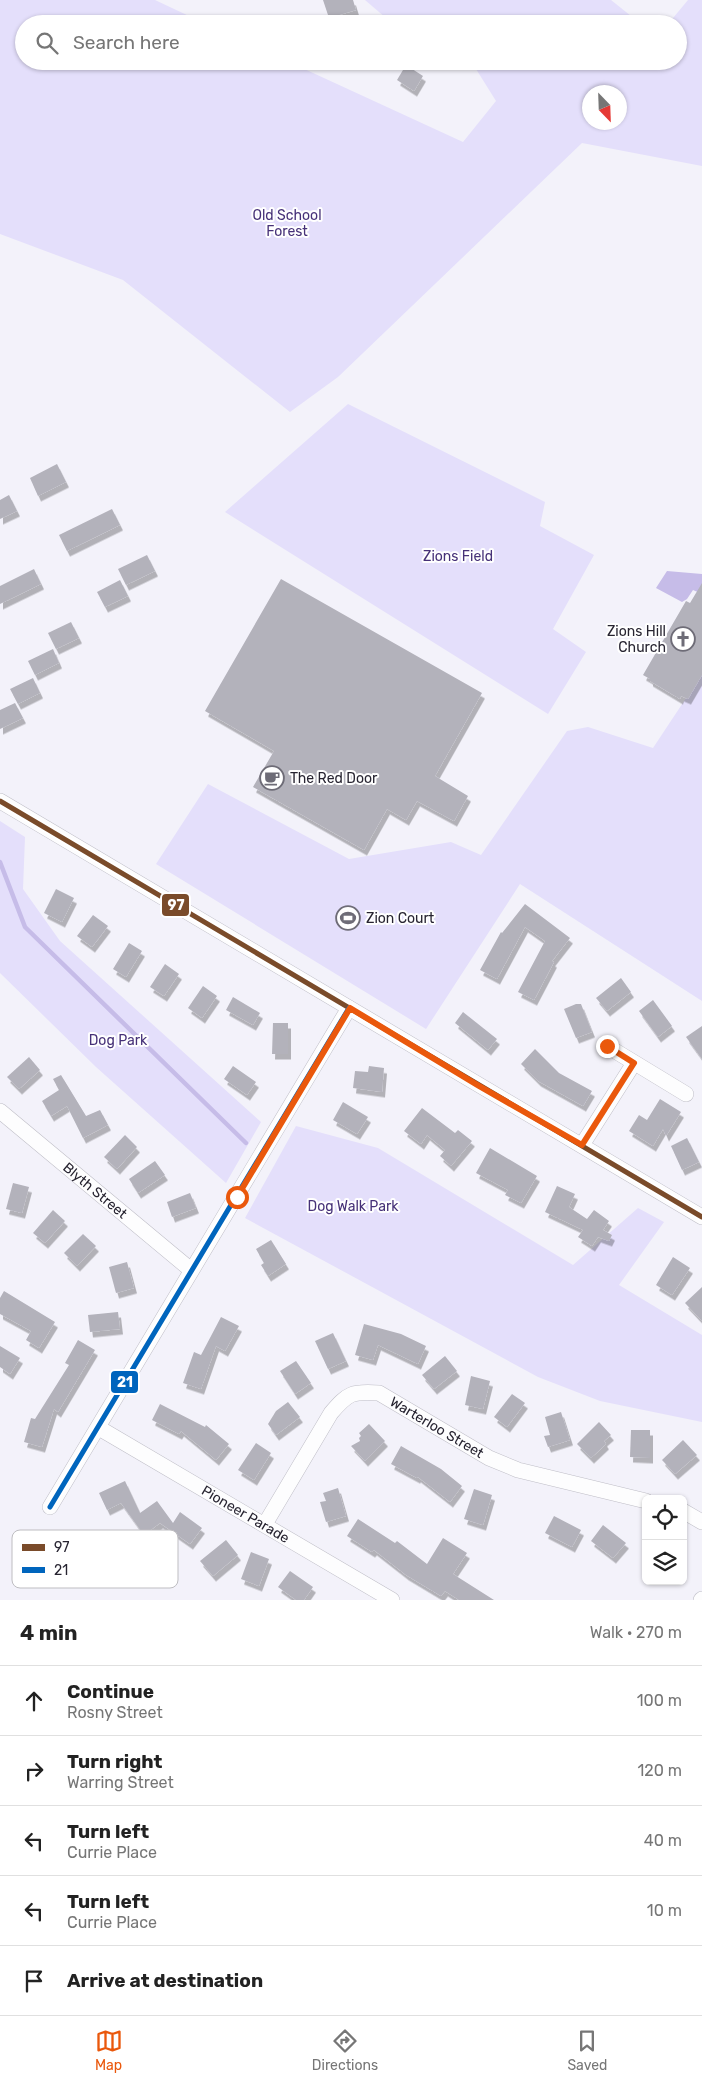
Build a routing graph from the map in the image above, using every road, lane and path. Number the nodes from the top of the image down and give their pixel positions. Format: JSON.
{"nodes":[{"id":1,"x":0,"y":801,"type":"edge"},
{"id":2,"x":350,"y":1008,"type":"junction"},
{"id":3,"x":607,"y":1046,"type":"dead end"},
{"id":4,"x":634,"y":1063,"type":"junction"},
{"id":5,"x":686,"y":1094,"type":"dead end"},
{"id":6,"x":0,"y":1111,"type":"edge"},
{"id":7,"x":582,"y":1145,"type":"junction"},
{"id":8,"x":702,"y":1218,"type":"edge"},
{"id":9,"x":191,"y":1270,"type":"junction"},
{"id":10,"x":99,"y":1428,"type":"junction"},
{"id":11,"x":642,"y":1501,"type":"edge"},
{"id":12,"x":50,"y":1507,"type":"dead end"},
{"id":13,"x":687,"y":1513,"type":"edge"},
{"id":14,"x":702,"y":1522,"type":"edge"},
{"id":15,"x":265,"y":1524,"type":"junction"},
{"id":16,"x":392,"y":1600,"type":"edge"}],
"edges":[{"from":1,"to":2,"type":"street"},
{"from":2,"to":7,"type":"street"},
{"from":2,"to":9,"type":"street"},
{"from":3,"to":4,"type":"street"},
{"from":4,"to":5,"type":"street"},
{"from":4,"to":7,"type":"street"},
{"from":6,"to":9,"type":"street","name":"Blyth Street"},
{"from":7,"to":8,"type":"street"},
{"from":9,"to":10,"type":"street"},
{"from":10,"to":12,"type":"street"},
{"from":10,"to":15,"type":"street","name":"Pioneer Parade"},
{"from":11,"to":15,"type":"street","name":"Warterloo Street"},
{"from":13,"to":14,"type":"street"},
{"from":15,"to":16,"type":"street","name":"Pioneer Parade"}]}
